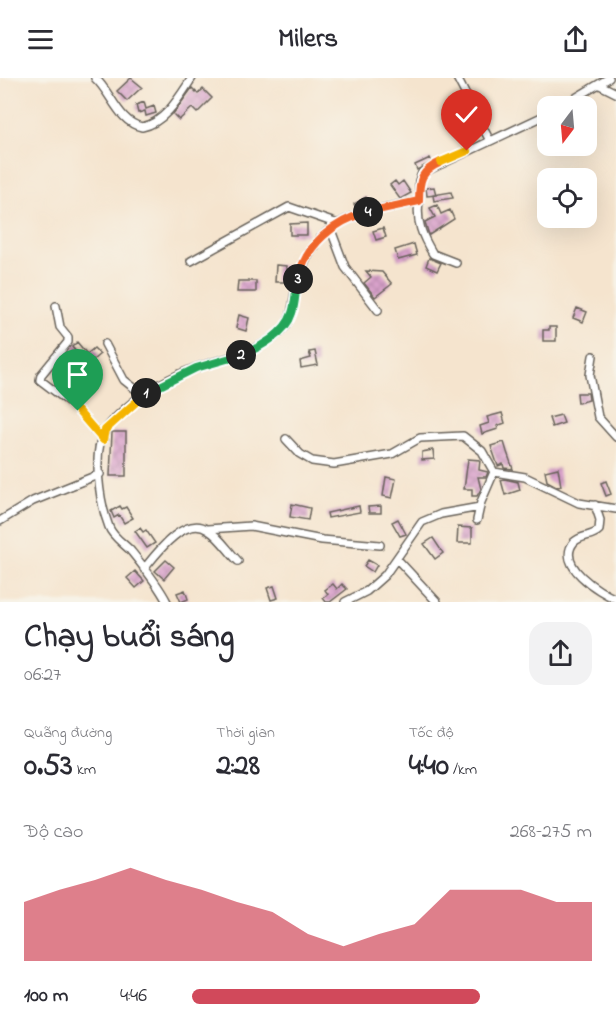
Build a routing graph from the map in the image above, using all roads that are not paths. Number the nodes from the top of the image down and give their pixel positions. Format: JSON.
{"nodes":[{"id":1,"x":95,"y":78,"type":"edge"},
{"id":2,"x":192,"y":78,"type":"edge"},
{"id":3,"x":457,"y":78,"type":"edge"},
{"id":4,"x":609,"y":78,"type":"edge"},
{"id":5,"x":600,"y":85,"type":"junction"},
{"id":6,"x":616,"y":93,"type":"edge"},
{"id":7,"x":580,"y":96,"type":"edge"},
{"id":8,"x":537,"y":119,"type":"edge"},
{"id":9,"x":490,"y":141,"type":"junction"},
{"id":10,"x":419,"y":201,"type":"junction"},
{"id":11,"x":338,"y":224,"type":"junction"},
{"id":12,"x":331,"y":230,"type":"junction"},
{"id":13,"x":191,"y":261,"type":"dead end"},
{"id":14,"x":456,"y":264,"type":"dead end"},
{"id":15,"x":56,"y":306,"type":"dead end"},
{"id":16,"x":378,"y":310,"type":"dead end"},
{"id":17,"x":105,"y":344,"type":"dead end"},
{"id":18,"x":593,"y":356,"type":"dead end"},
{"id":19,"x":143,"y":395,"type":"junction"},
{"id":20,"x":616,"y":437,"type":"edge"},
{"id":21,"x":286,"y":439,"type":"dead end"},
{"id":22,"x":103,"y":440,"type":"junction"},
{"id":23,"x":494,"y":472,"type":"junction"},
{"id":24,"x":99,"y":474,"type":"junction"},
{"id":25,"x":595,"y":506,"type":"junction"},
{"id":26,"x":480,"y":507,"type":"junction"},
{"id":27,"x":616,"y":509,"type":"edge"},
{"id":28,"x":477,"y":520,"type":"dead end"},
{"id":29,"x":0,"y":521,"type":"edge"},
{"id":30,"x":208,"y":529,"type":"junction"},
{"id":31,"x":380,"y":545,"type":"dead end"},
{"id":32,"x":397,"y":559,"type":"junction"},
{"id":33,"x":238,"y":561,"type":"dead end"},
{"id":34,"x":144,"y":569,"type":"junction"},
{"id":35,"x":616,"y":599,"type":"edge"},
{"id":36,"x":167,"y":602,"type":"edge"},
{"id":37,"x":345,"y":602,"type":"edge"},
{"id":38,"x":437,"y":602,"type":"edge"}],
"edges":[{"from":1,"to":2,"type":"street"},
{"from":3,"to":9,"type":"street"},
{"from":4,"to":5,"type":"street"},
{"from":5,"to":6,"type":"street"},
{"from":5,"to":7,"type":"street"},
{"from":8,"to":9,"type":"street"},
{"from":9,"to":10,"type":"street"},
{"from":10,"to":11,"type":"street"},
{"from":10,"to":14,"type":"street"},
{"from":11,"to":12,"type":"street"},
{"from":11,"to":13,"type":"street"},
{"from":12,"to":16,"type":"street"},
{"from":12,"to":19,"type":"street"},
{"from":15,"to":22,"type":"street"},
{"from":17,"to":19,"type":"street"},
{"from":18,"to":20,"type":"street"},
{"from":19,"to":22,"type":"street"},
{"from":21,"to":23,"type":"street"},
{"from":22,"to":24,"type":"street"},
{"from":23,"to":25,"type":"street"},
{"from":23,"to":26,"type":"street"},
{"from":24,"to":29,"type":"street"},
{"from":24,"to":34,"type":"street"},
{"from":25,"to":27,"type":"street"},
{"from":25,"to":35,"type":"street"},
{"from":26,"to":28,"type":"street"},
{"from":26,"to":32,"type":"street"},
{"from":30,"to":31,"type":"street"},
{"from":30,"to":33,"type":"street"},
{"from":30,"to":34,"type":"street"},
{"from":32,"to":37,"type":"street"},
{"from":32,"to":38,"type":"street"},
{"from":34,"to":36,"type":"street"}]}
